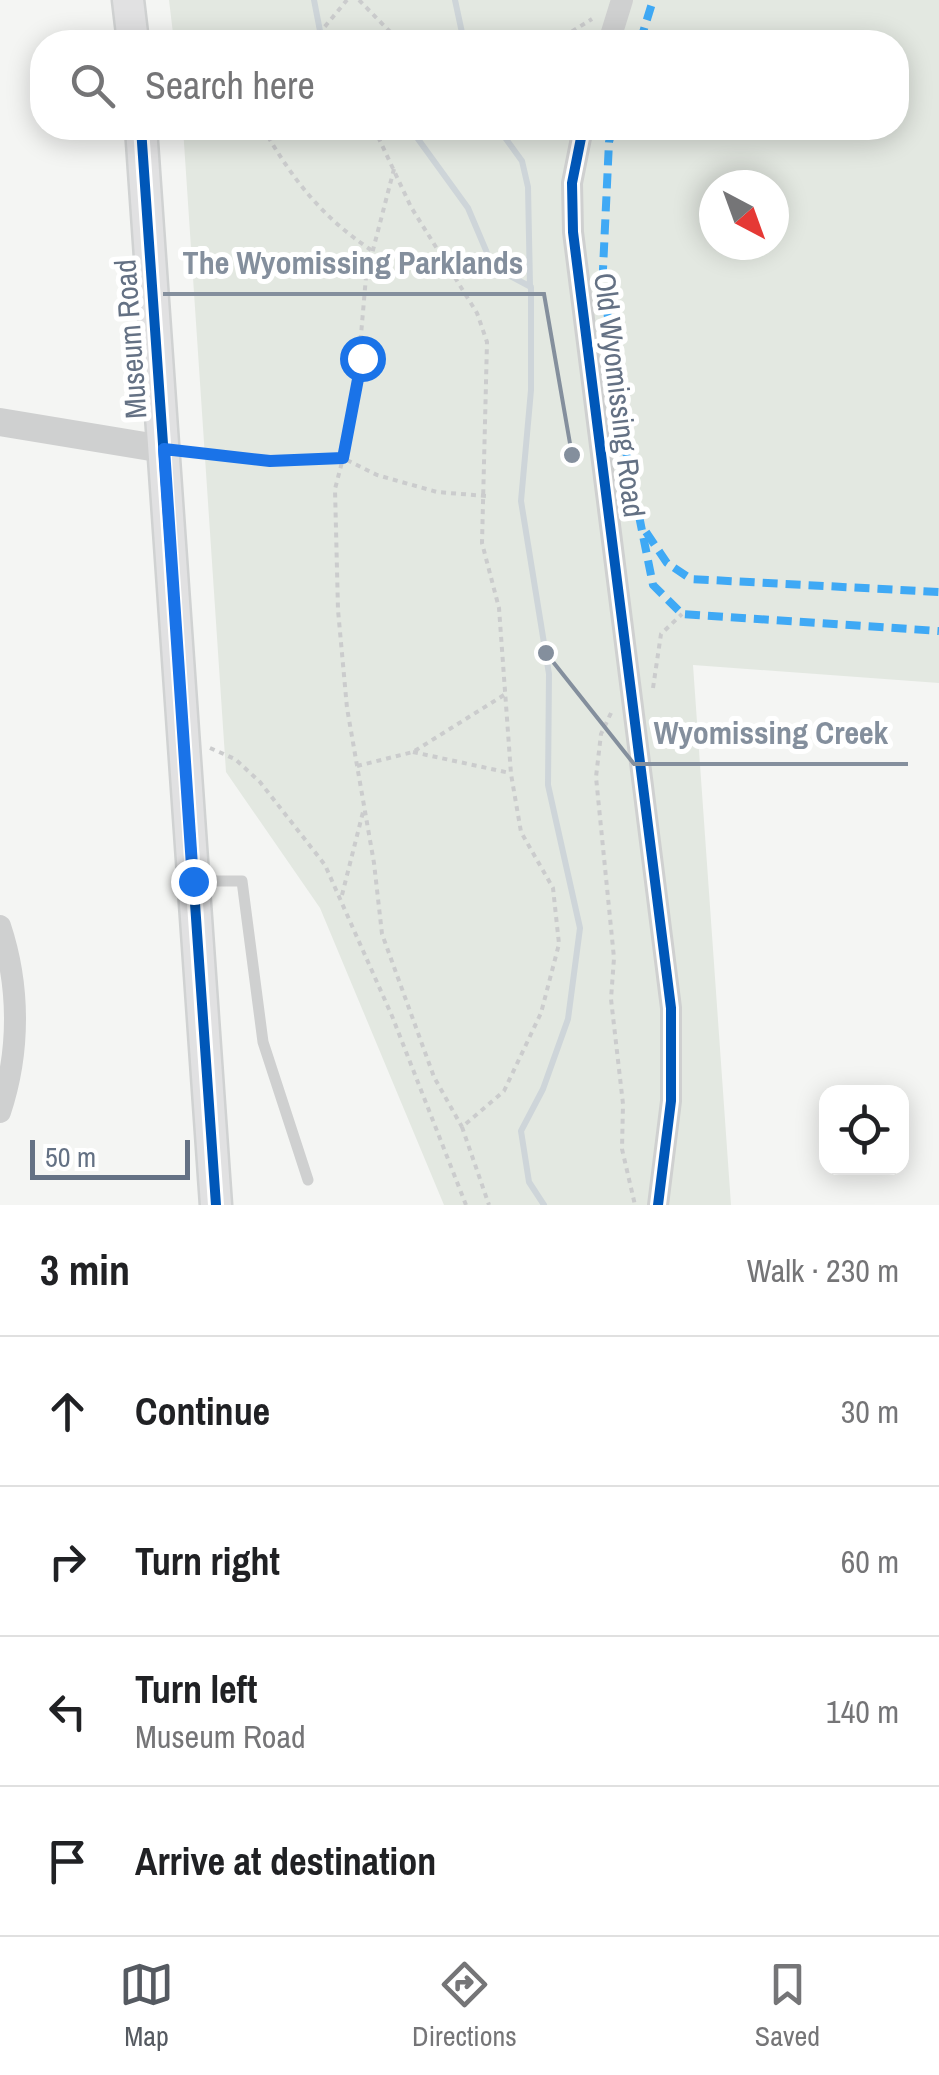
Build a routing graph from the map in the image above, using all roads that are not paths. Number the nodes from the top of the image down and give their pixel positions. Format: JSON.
{"nodes":[{"id":1,"x":128,"y":0,"type":"edge"},
{"id":2,"x":614,"y":5,"type":"edge"},
{"id":3,"x":132,"y":30,"type":"edge"},
{"id":4,"x":611,"y":30,"type":"edge"},
{"id":5,"x":143,"y":140,"type":"edge"},
{"id":6,"x":581,"y":140,"type":"edge"},
{"id":7,"x":0,"y":422,"type":"edge"},
{"id":8,"x":164,"y":449,"type":"junction"},
{"id":9,"x":193,"y":881,"type":"junction"},
{"id":10,"x":0,"y":926,"type":"edge"},
{"id":11,"x":0,"y":1112,"type":"edge"},
{"id":12,"x":308,"y":1180,"type":"dead end"},
{"id":13,"x":216,"y":1205,"type":"edge"},
{"id":14,"x":658,"y":1205,"type":"edge"}],
"edges":[{"from":1,"to":3,"type":"main road"},
{"from":2,"to":4,"type":"street"},
{"from":5,"to":8,"type":"main road","name":"Museum Road"},
{"from":6,"to":14,"type":"street","name":"Old Wyomissing Road"},
{"from":7,"to":8,"type":"street"},
{"from":8,"to":9,"type":"main road","name":"Museum Road"},
{"from":9,"to":12,"type":"lane"},
{"from":9,"to":13,"type":"main road","name":"Museum Road"},
{"from":10,"to":11,"type":"street"}]}
